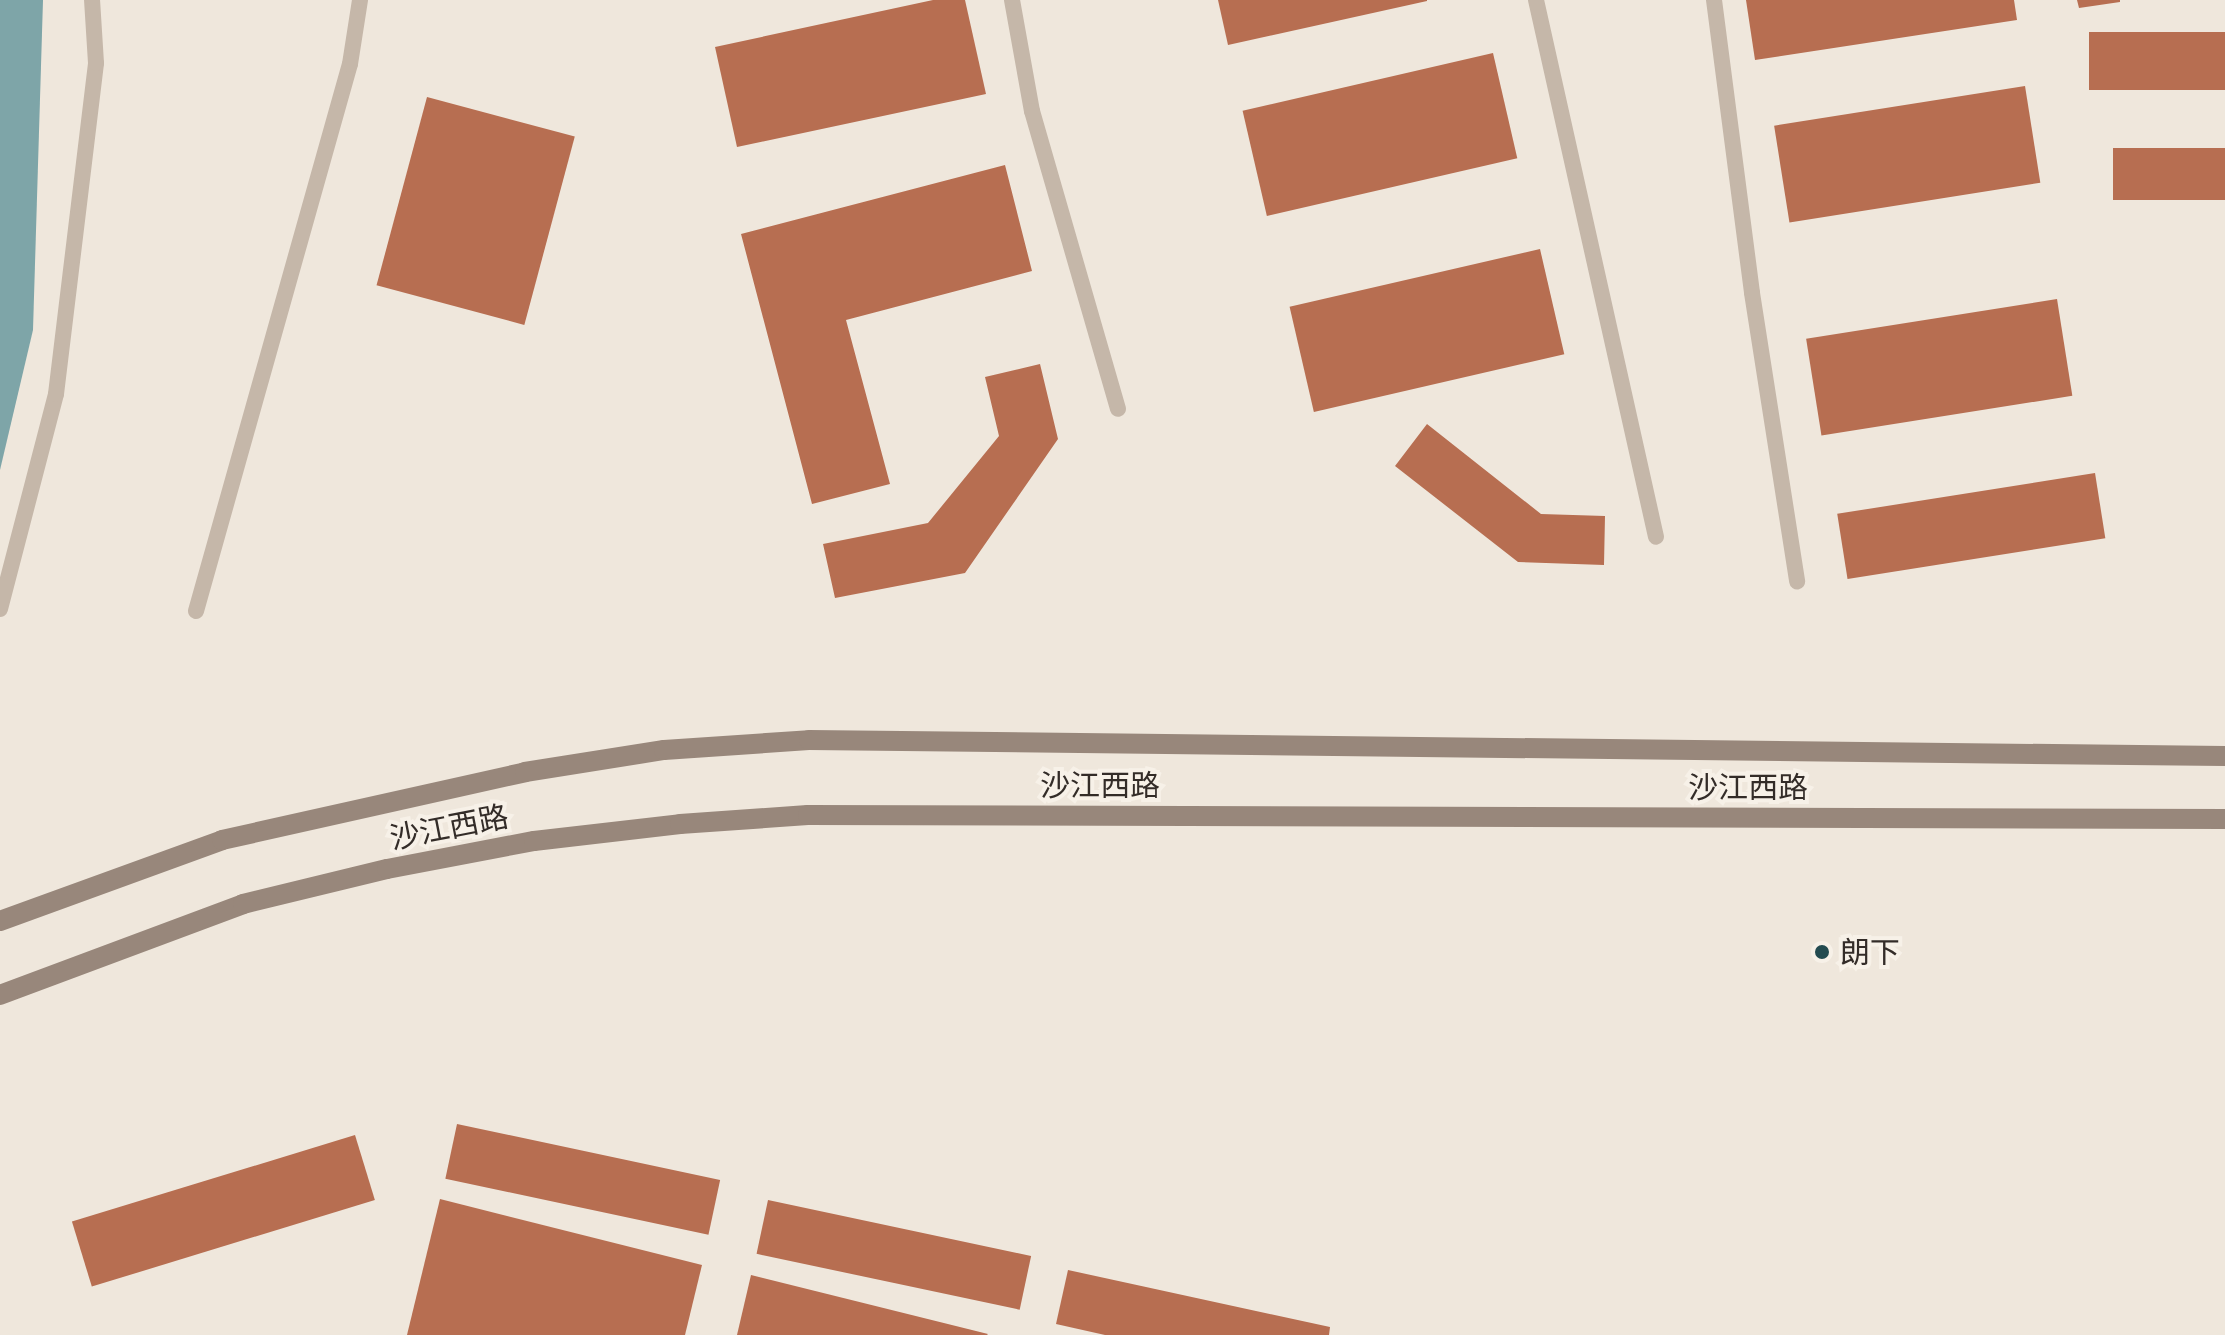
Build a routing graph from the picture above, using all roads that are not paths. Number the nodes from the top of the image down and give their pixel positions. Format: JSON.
{"nodes":[{"id":1,"x":92,"y":0,"type":"edge"},
{"id":2,"x":360,"y":0,"type":"edge"},
{"id":3,"x":1012,"y":0,"type":"edge"},
{"id":4,"x":1536,"y":0,"type":"edge"},
{"id":5,"x":1714,"y":0,"type":"edge"},
{"id":6,"x":1118,"y":409,"type":"dead end"},
{"id":7,"x":1656,"y":537,"type":"dead end"},
{"id":8,"x":1797,"y":582,"type":"dead end"},
{"id":9,"x":0,"y":609,"type":"edge"},
{"id":10,"x":196,"y":611,"type":"dead end"},
{"id":11,"x":2225,"y":756,"type":"edge"},
{"id":12,"x":2225,"y":819,"type":"edge"},
{"id":13,"x":0,"y":921,"type":"edge"},
{"id":14,"x":0,"y":995,"type":"edge"}],
"edges":[{"from":1,"to":9,"type":"lane"},
{"from":2,"to":10,"type":"lane"},
{"from":3,"to":6,"type":"lane"},
{"from":4,"to":7,"type":"lane"},
{"from":5,"to":8,"type":"lane"},
{"from":11,"to":13,"type":"street","name":"沙江西路"},
{"from":12,"to":14,"type":"street","name":"沙江西路"}]}
